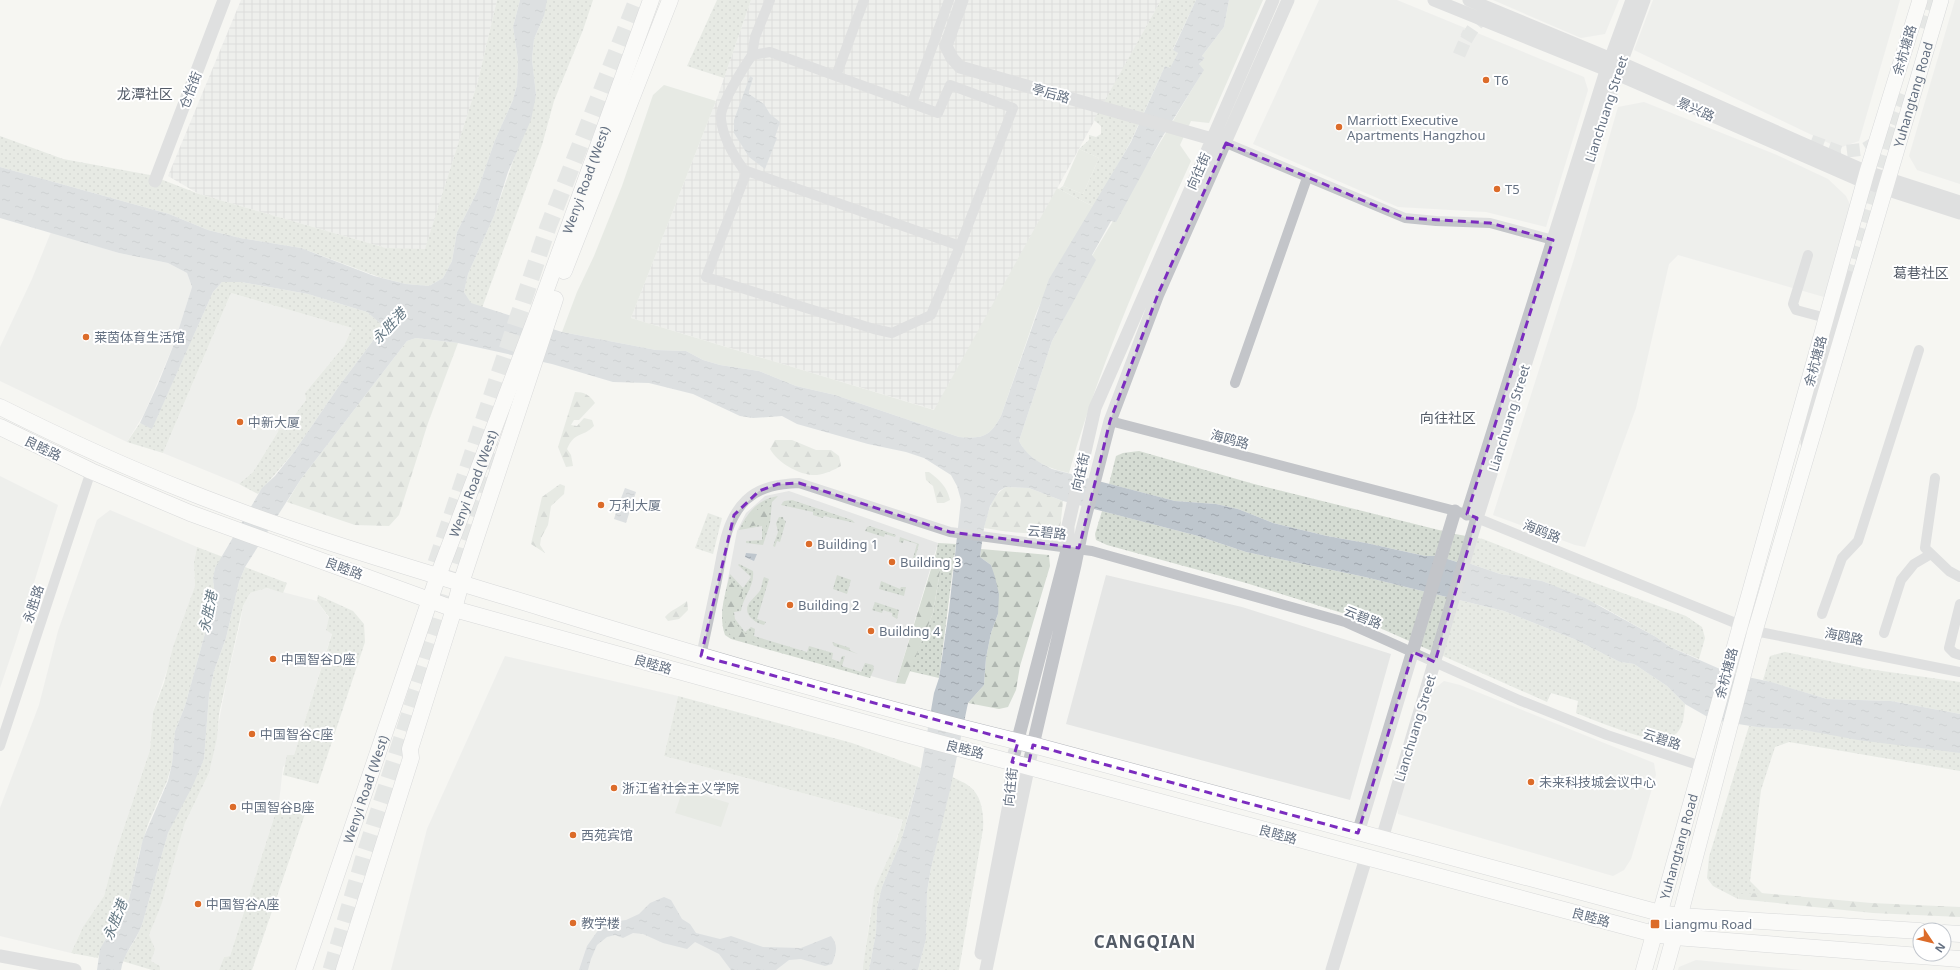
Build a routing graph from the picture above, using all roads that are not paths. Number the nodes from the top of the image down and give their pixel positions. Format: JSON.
{"nodes":[{"id":1,"x":224,"y":0,"type":"edge"},
{"id":2,"x":651,"y":0,"type":"edge"},
{"id":3,"x":670,"y":0,"type":"edge"},
{"id":4,"x":770,"y":0,"type":"edge"},
{"id":5,"x":864,"y":0,"type":"edge"},
{"id":6,"x":949,"y":0,"type":"edge"},
{"id":7,"x":962,"y":0,"type":"edge"},
{"id":8,"x":1272,"y":0,"type":"edge"},
{"id":9,"x":1288,"y":0,"type":"edge"},
{"id":10,"x":1434,"y":0,"type":"edge"},
{"id":11,"x":1469,"y":0,"type":"edge"},
{"id":12,"x":1632,"y":0,"type":"edge"},
{"id":13,"x":1644,"y":0,"type":"edge"},
{"id":14,"x":1920,"y":0,"type":"edge"},
{"id":15,"x":1941,"y":0,"type":"edge"},
{"id":16,"x":752,"y":56,"type":"junction"},
{"id":17,"x":1614,"y":66,"type":"junction"},
{"id":18,"x":836,"y":76,"type":"junction"},
{"id":19,"x":912,"y":103,"type":"junction"},
{"id":20,"x":1212,"y":139,"type":"junction"},
{"id":21,"x":1226,"y":143,"type":"junction"},
{"id":22,"x":747,"y":171,"type":"junction"},
{"id":23,"x":1865,"y":177,"type":"junction"},
{"id":24,"x":1307,"y":178,"type":"junction"},
{"id":25,"x":155,"y":181,"type":"dead end"},
{"id":26,"x":1887,"y":185,"type":"junction"},
{"id":27,"x":1960,"y":202,"type":"edge"},
{"id":28,"x":1960,"y":213,"type":"edge"},
{"id":29,"x":1553,"y":240,"type":"junction"},
{"id":30,"x":960,"y":246,"type":"junction"},
{"id":31,"x":1808,"y":255,"type":"dead end"},
{"id":32,"x":545,"y":311,"type":"junction"},
{"id":33,"x":1826,"y":318,"type":"junction"},
{"id":34,"x":1919,"y":350,"type":"dead end"},
{"id":35,"x":523,"y":370,"type":"junction"},
{"id":36,"x":1235,"y":383,"type":"dead end"},
{"id":37,"x":0,"y":407,"type":"edge"},
{"id":38,"x":1110,"y":421,"type":"junction"},
{"id":39,"x":0,"y":427,"type":"edge"},
{"id":40,"x":1789,"y":455,"type":"junction"},
{"id":41,"x":1806,"y":459,"type":"junction"},
{"id":42,"x":91,"y":471,"type":"junction"},
{"id":43,"x":1935,"y":478,"type":"dead end"},
{"id":44,"x":1466,"y":515,"type":"junction"},
{"id":45,"x":1073,"y":547,"type":"junction"},
{"id":46,"x":1931,"y":554,"type":"junction"},
{"id":47,"x":438,"y":576,"type":"junction"},
{"id":48,"x":1960,"y":577,"type":"edge"},
{"id":49,"x":460,"y":583,"type":"junction"},
{"id":50,"x":431,"y":599,"type":"junction"},
{"id":51,"x":1960,"y":604,"type":"edge"},
{"id":52,"x":454,"y":609,"type":"junction"},
{"id":53,"x":1822,"y":614,"type":"dead end"},
{"id":54,"x":1740,"y":626,"type":"junction"},
{"id":55,"x":1756,"y":631,"type":"junction"},
{"id":56,"x":1884,"y":634,"type":"dead end"},
{"id":57,"x":1413,"y":652,"type":"junction"},
{"id":58,"x":1960,"y":655,"type":"edge"},
{"id":59,"x":701,"y":656,"type":"junction"},
{"id":60,"x":1434,"y":662,"type":"junction"},
{"id":61,"x":1960,"y":672,"type":"edge"},
{"id":62,"x":1712,"y":723,"type":"joint"},
{"id":63,"x":1731,"y":727,"type":"joint"},
{"id":64,"x":1026,"y":743,"type":"junction"},
{"id":65,"x":0,"y":746,"type":"edge"},
{"id":66,"x":1012,"y":762,"type":"junction"},
{"id":67,"x":1028,"y":766,"type":"junction"},
{"id":68,"x":1701,"y":766,"type":"junction"},
{"id":69,"x":1358,"y":833,"type":"junction"},
{"id":70,"x":1382,"y":839,"type":"junction"},
{"id":71,"x":1366,"y":858,"type":"junction"},
{"id":72,"x":1660,"y":913,"type":"junction"},
{"id":73,"x":1680,"y":916,"type":"junction"},
{"id":74,"x":1912,"y":930,"type":"edge"},
{"id":75,"x":1654,"y":934,"type":"junction"},
{"id":76,"x":1675,"y":937,"type":"junction"},
{"id":77,"x":0,"y":956,"type":"edge"},
{"id":78,"x":1960,"y":959,"type":"edge"},
{"id":79,"x":75,"y":970,"type":"edge"},
{"id":80,"x":304,"y":970,"type":"edge"},
{"id":81,"x":344,"y":970,"type":"edge"},
{"id":82,"x":978,"y":970,"type":"edge"},
{"id":83,"x":986,"y":970,"type":"edge"},
{"id":84,"x":1332,"y":970,"type":"edge"},
{"id":85,"x":1644,"y":970,"type":"edge"},
{"id":86,"x":1665,"y":970,"type":"edge"}],
"edges":[{"from":1,"to":25,"type":"street","name":"仓怡街"},
{"from":2,"to":32,"type":"main road","name":"Wenyi Road (West)"},
{"from":3,"to":32,"type":"main road","name":"Wenyi Road (West)"},
{"from":4,"to":16,"type":"street"},
{"from":5,"to":18,"type":"street"},
{"from":6,"to":19,"type":"street"},
{"from":7,"to":20,"type":"street","name":"亭后路"},
{"from":8,"to":20,"type":"street","name":"向往街"},
{"from":9,"to":21,"type":"street","name":"向往街"},
{"from":10,"to":17,"type":"street","name":"景兴路"},
{"from":11,"to":17,"type":"street","name":"景兴路"},
{"from":12,"to":17,"type":"street","name":"Lianchuang Street"},
{"from":13,"to":17,"type":"street","name":"Lianchuang Street"},
{"from":14,"to":23,"type":"main road","name":"余杭塘路"},
{"from":15,"to":26,"type":"main road","name":"Yuhangtang Road"},
{"from":16,"to":18,"type":"street"},
{"from":16,"to":22,"type":"street"},
{"from":17,"to":23,"type":"street","name":"景兴路"},
{"from":17,"to":29,"type":"street","name":"Lianchuang Street"},
{"from":17,"to":44,"type":"street","name":"Lianchuang Street"},
{"from":18,"to":19,"type":"street"},
{"from":19,"to":30,"type":"street"},
{"from":20,"to":45,"type":"street","name":"向往街"},
{"from":21,"to":24,"type":"street"},
{"from":21,"to":38,"type":"street","name":"向往街"},
{"from":22,"to":30,"type":"street"},
{"from":22,"to":30,"type":"street"},
{"from":23,"to":26,"type":"street","name":"景兴路"},
{"from":23,"to":33,"type":"main road","name":"余杭塘路"},
{"from":24,"to":29,"type":"street"},
{"from":24,"to":36,"type":"street"},
{"from":26,"to":27,"type":"street","name":"景兴路"},
{"from":26,"to":28,"type":"street","name":"景兴路"},
{"from":26,"to":41,"type":"main road","name":"余杭塘路"},
{"from":29,"to":44,"type":"street","name":"Lianchuang Street"},
{"from":31,"to":33,"type":"street"},
{"from":32,"to":35,"type":"main road","name":"Wenyi Road (West)"},
{"from":33,"to":40,"type":"main road","name":"余杭塘路"},
{"from":34,"to":53,"type":"street"},
{"from":35,"to":47,"type":"main road","name":"Wenyi Road (West)"},
{"from":35,"to":49,"type":"main road","name":"Wenyi Road (West)"},
{"from":37,"to":47,"type":"main road","name":"良睦路"},
{"from":38,"to":44,"type":"street","name":"海鸥路"},
{"from":38,"to":45,"type":"street","name":"向往街"},
{"from":39,"to":42,"type":"main road","name":"良睦路"},
{"from":40,"to":41,"type":"street"},
{"from":40,"to":54,"type":"main road","name":"余杭塘路"},
{"from":41,"to":55,"type":"main road","name":"余杭塘路"},
{"from":42,"to":50,"type":"main road","name":"良睦路"},
{"from":42,"to":65,"type":"street","name":"永胜路"},
{"from":43,"to":46,"type":"street"},
{"from":44,"to":54,"type":"street","name":"海鸥路"},
{"from":44,"to":57,"type":"street","name":"Lianchuang Street"},
{"from":44,"to":60,"type":"street","name":"Lianchuang Street"},
{"from":45,"to":57,"type":"street","name":"云碧路"},
{"from":45,"to":59,"type":"street","name":"云碧路"},
{"from":45,"to":64,"type":"street","name":"向往街"},
{"from":46,"to":48,"type":"street"},
{"from":46,"to":56,"type":"street"},
{"from":47,"to":49,"type":"main road","name":"良睦路"},
{"from":47,"to":50,"type":"main road","name":"Wenyi Road (West)"},
{"from":49,"to":52,"type":"main road","name":"Wenyi Road (West)"},
{"from":49,"to":59,"type":"main road","name":"良睦路"},
{"from":50,"to":52,"type":"main road","name":"良睦路"},
{"from":50,"to":80,"type":"main road","name":"Wenyi Road (West)"},
{"from":51,"to":58,"type":"street"},
{"from":52,"to":66,"type":"main road","name":"良睦路"},
{"from":52,"to":81,"type":"main road","name":"Wenyi Road (West)"},
{"from":54,"to":55,"type":"street","name":"海鸥路"},
{"from":54,"to":62,"type":"main road","name":"余杭塘路"},
{"from":55,"to":61,"type":"street","name":"海鸥路"},
{"from":55,"to":63,"type":"main road","name":"余杭塘路"},
{"from":57,"to":60,"type":"street","name":"云碧路"},
{"from":57,"to":69,"type":"street","name":"Lianchuang Street"},
{"from":59,"to":64,"type":"main road","name":"良睦路"},
{"from":60,"to":68,"type":"street","name":"云碧路"},
{"from":60,"to":70,"type":"street","name":"Lianchuang Street"},
{"from":62,"to":68,"type":"main road","name":"Yuhangtang Road"},
{"from":63,"to":73,"type":"main road","name":"Yuhangtang Road"},
{"from":64,"to":66,"type":"street","name":"向往街"},
{"from":64,"to":67,"type":"street","name":"向往街"},
{"from":64,"to":69,"type":"main road","name":"良睦路"},
{"from":66,"to":67,"type":"main road","name":"良睦路"},
{"from":66,"to":82,"type":"street","name":"向往街"},
{"from":67,"to":71,"type":"main road","name":"良睦路"},
{"from":67,"to":83,"type":"street","name":"向往街"},
{"from":68,"to":72,"type":"main road","name":"Yuhangtang Road"},
{"from":69,"to":70,"type":"main road","name":"良睦路"},
{"from":70,"to":72,"type":"main road","name":"良睦路"},
{"from":71,"to":75,"type":"main road","name":"良睦路"},
{"from":71,"to":84,"type":"street"},
{"from":72,"to":73,"type":"main road","name":"良睦路"},
{"from":72,"to":75,"type":"main road","name":"Yuhangtang Road"},
{"from":73,"to":74,"type":"main road","name":"良睦路"},
{"from":73,"to":76,"type":"main road"},
{"from":75,"to":76,"type":"main road","name":"良睦路"},
{"from":75,"to":85,"type":"main road","name":"Yuhangtang Road"},
{"from":76,"to":78,"type":"main road","name":"良睦路"},
{"from":76,"to":86,"type":"main road"},
{"from":77,"to":79,"type":"street"}]}
